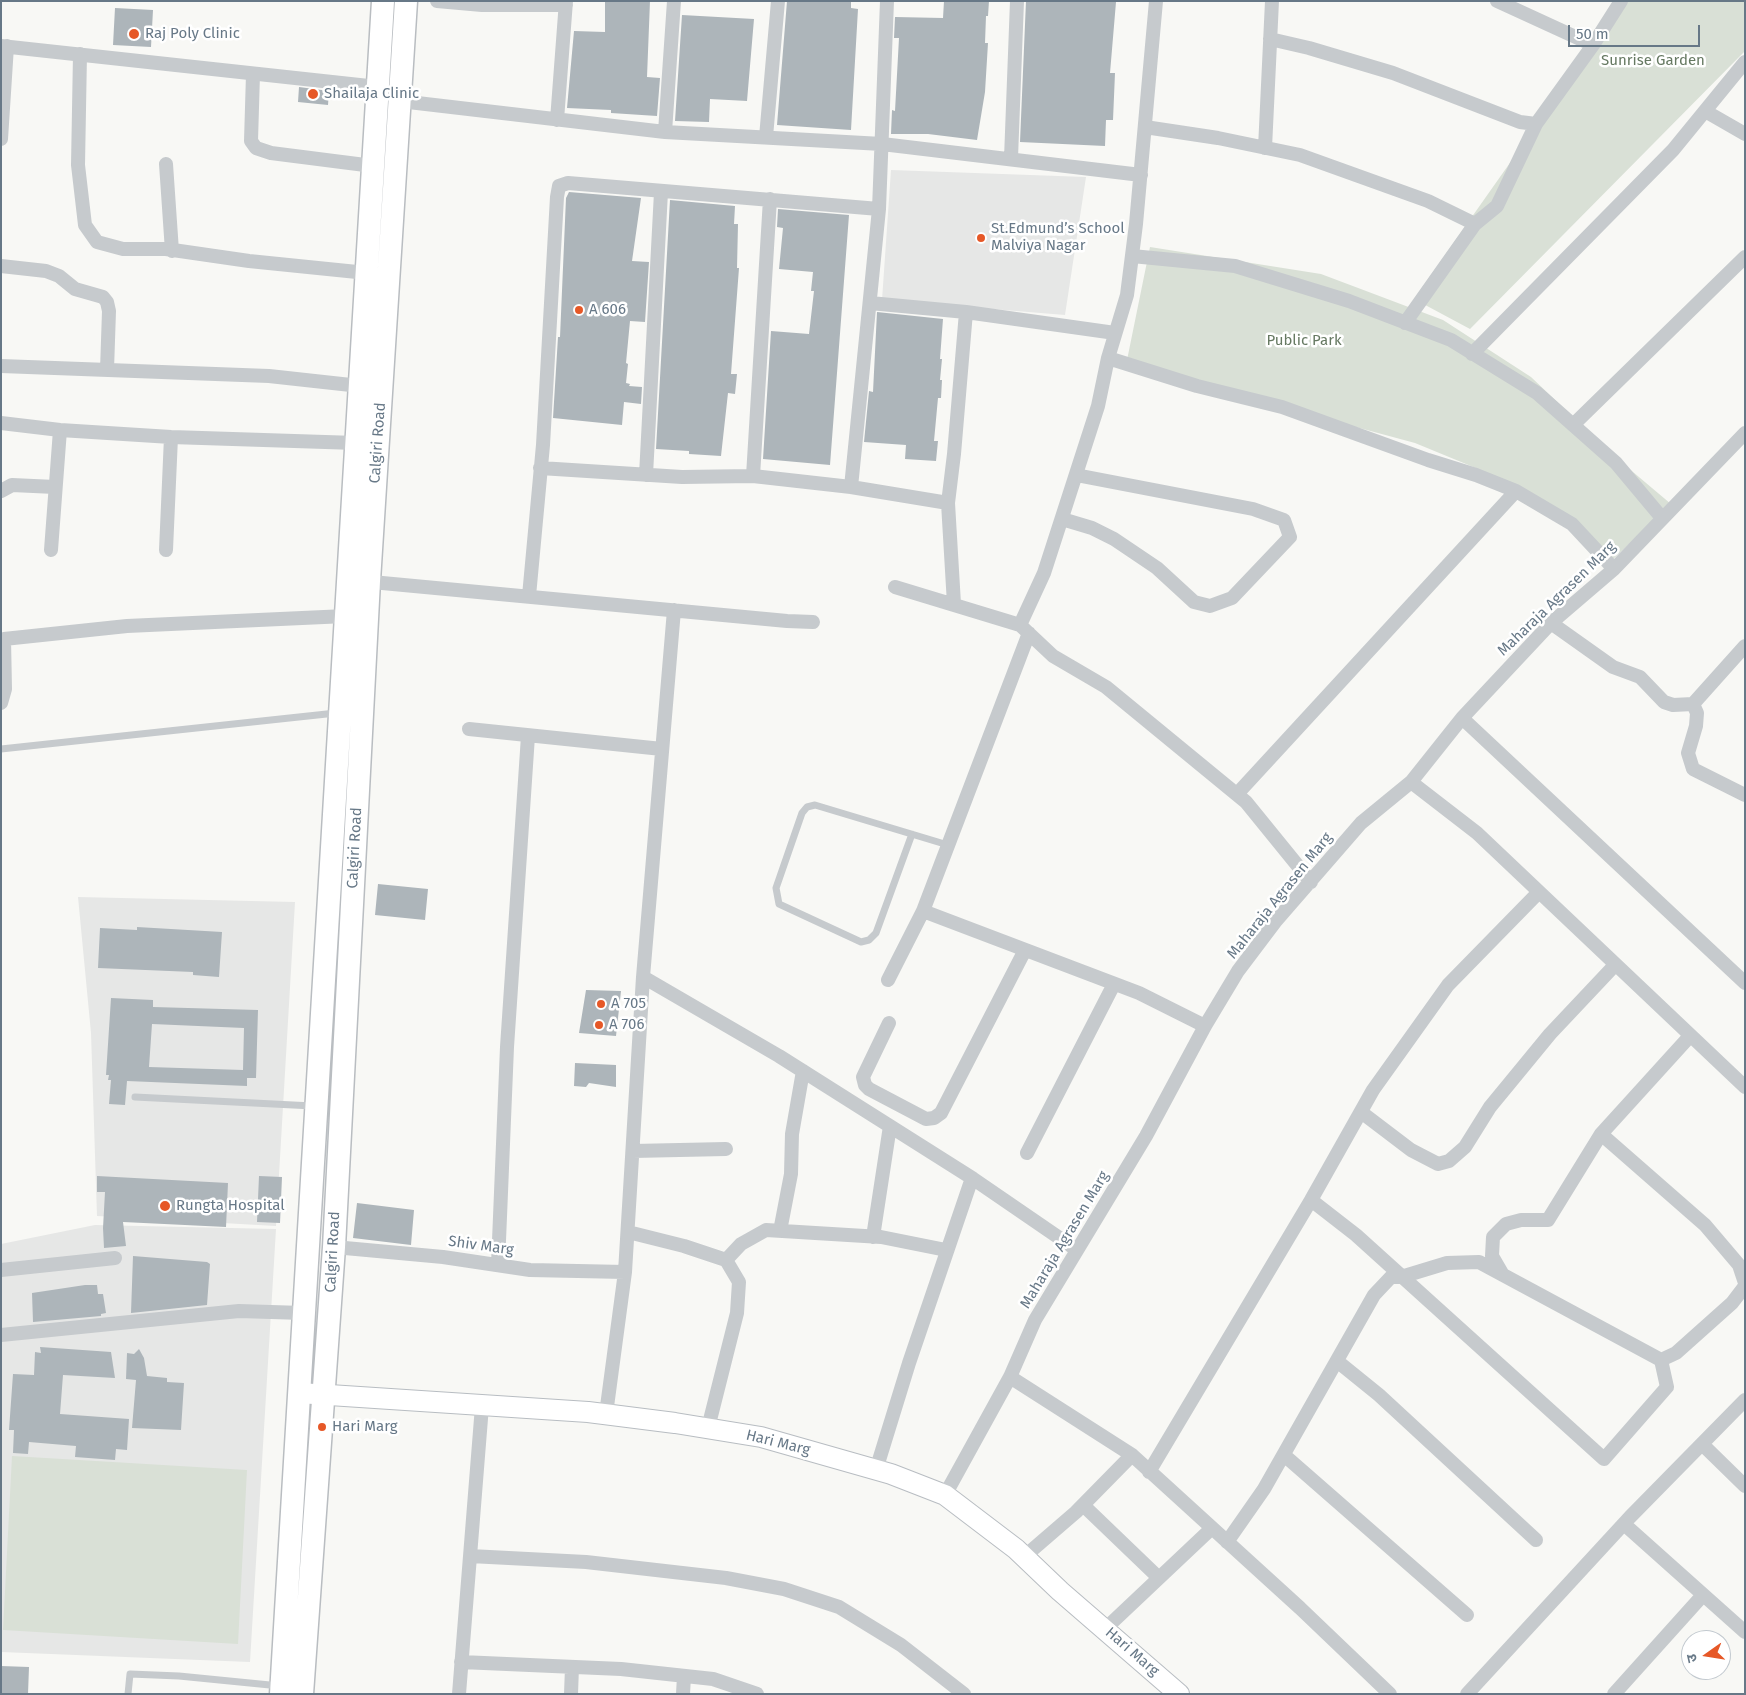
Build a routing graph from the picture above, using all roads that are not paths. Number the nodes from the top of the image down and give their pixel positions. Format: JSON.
{"nodes":[{"id":1,"x":383,"y":1,"type":"edge"},
{"id":2,"x":406,"y":1,"type":"edge"},
{"id":3,"x":437,"y":1,"type":"edge"},
{"id":4,"x":674,"y":1,"type":"edge"},
{"id":5,"x":778,"y":1,"type":"edge"},
{"id":6,"x":887,"y":1,"type":"edge"},
{"id":7,"x":1017,"y":1,"type":"edge"},
{"id":8,"x":1156,"y":1,"type":"edge"},
{"id":9,"x":1272,"y":1,"type":"edge"},
{"id":10,"x":1497,"y":1,"type":"edge"},
{"id":11,"x":1621,"y":1,"type":"edge"},
{"id":12,"x":566,"y":3,"type":"edge"},
{"id":13,"x":1270,"y":39,"type":"junction"},
{"id":14,"x":1592,"y":45,"type":"junction"},
{"id":15,"x":4,"y":46,"type":"edge"},
{"id":16,"x":80,"y":54,"type":"junction"},
{"id":17,"x":1745,"y":62,"type":"edge"},
{"id":18,"x":253,"y":74,"type":"junction"},
{"id":19,"x":378,"y":87,"type":"junction"},
{"id":20,"x":400,"y":101,"type":"junction"},
{"id":21,"x":1705,"y":111,"type":"junction"},
{"id":22,"x":557,"y":120,"type":"junction"},
{"id":23,"x":1536,"y":124,"type":"junction"},
{"id":24,"x":1145,"y":127,"type":"junction"},
{"id":25,"x":665,"y":132,"type":"junction"},
{"id":26,"x":1745,"y":134,"type":"edge"},
{"id":27,"x":766,"y":137,"type":"junction"},
{"id":28,"x":1,"y":139,"type":"edge"},
{"id":29,"x":882,"y":144,"type":"junction"},
{"id":30,"x":1265,"y":148,"type":"junction"},
{"id":31,"x":1011,"y":158,"type":"junction"},
{"id":32,"x":166,"y":164,"type":"dead end"},
{"id":33,"x":373,"y":166,"type":"junction"},
{"id":34,"x":1141,"y":175,"type":"junction"},
{"id":35,"x":661,"y":192,"type":"junction"},
{"id":36,"x":770,"y":199,"type":"junction"},
{"id":37,"x":879,"y":209,"type":"junction"},
{"id":38,"x":1474,"y":224,"type":"junction"},
{"id":39,"x":172,"y":251,"type":"junction"},
{"id":40,"x":1132,"y":256,"type":"junction"},
{"id":41,"x":1745,"y":257,"type":"edge"},
{"id":42,"x":1,"y":266,"type":"edge"},
{"id":43,"x":367,"y":273,"type":"junction"},
{"id":44,"x":870,"y":303,"type":"junction"},
{"id":45,"x":966,"y":312,"type":"junction"},
{"id":46,"x":1405,"y":322,"type":"junction"},
{"id":47,"x":1116,"y":333,"type":"junction"},
{"id":48,"x":1472,"y":354,"type":"junction"},
{"id":49,"x":1108,"y":358,"type":"junction"},
{"id":50,"x":1,"y":366,"type":"edge"},
{"id":51,"x":107,"y":370,"type":"junction"},
{"id":52,"x":360,"y":386,"type":"junction"},
{"id":53,"x":1,"y":424,"type":"edge"},
{"id":54,"x":1573,"y":425,"type":"junction"},
{"id":55,"x":60,"y":430,"type":"junction"},
{"id":56,"x":1745,"y":433,"type":"edge"},
{"id":57,"x":171,"y":437,"type":"junction"},
{"id":58,"x":356,"y":443,"type":"junction"},
{"id":59,"x":540,"y":468,"type":"junction"},
{"id":60,"x":646,"y":475,"type":"junction"},
{"id":61,"x":1076,"y":475,"type":"junction"},
{"id":62,"x":753,"y":476,"type":"junction"},
{"id":63,"x":55,"y":487,"type":"junction"},
{"id":64,"x":851,"y":487,"type":"junction"},
{"id":65,"x":1,"y":491,"type":"edge"},
{"id":66,"x":1516,"y":491,"type":"junction"},
{"id":67,"x":948,"y":503,"type":"junction"},
{"id":68,"x":1662,"y":518,"type":"junction"},
{"id":69,"x":1062,"y":519,"type":"junction"},
{"id":70,"x":51,"y":550,"type":"dead end"},
{"id":71,"x":166,"y":550,"type":"dead end"},
{"id":72,"x":1614,"y":569,"type":"junction"},
{"id":73,"x":359,"y":580,"type":"junction"},
{"id":74,"x":895,"y":587,"type":"dead end"},
{"id":75,"x":529,"y":596,"type":"junction"},
{"id":76,"x":954,"y":604,"type":"junction"},
{"id":77,"x":674,"y":610,"type":"junction"},
{"id":78,"x":346,"y":616,"type":"junction"},
{"id":79,"x":813,"y":622,"type":"dead end"},
{"id":80,"x":1551,"y":623,"type":"junction"},
{"id":81,"x":1024,"y":629,"type":"junction"},
{"id":82,"x":3,"y":639,"type":"edge"},
{"id":83,"x":1745,"y":646,"type":"edge"},
{"id":84,"x":1,"y":703,"type":"edge"},
{"id":85,"x":1693,"y":704,"type":"junction"},
{"id":86,"x":340,"y":712,"type":"junction"},
{"id":87,"x":1462,"y":718,"type":"junction"},
{"id":88,"x":469,"y":729,"type":"dead end"},
{"id":89,"x":528,"y":736,"type":"junction"},
{"id":90,"x":662,"y":748,"type":"junction"},
{"id":91,"x":1,"y":749,"type":"edge"},
{"id":92,"x":1412,"y":782,"type":"junction"},
{"id":93,"x":1237,"y":794,"type":"junction"},
{"id":94,"x":1745,"y":795,"type":"edge"},
{"id":95,"x":912,"y":834,"type":"junction"},
{"id":96,"x":948,"y":845,"type":"junction"},
{"id":97,"x":1311,"y":882,"type":"junction"},
{"id":98,"x":1539,"y":892,"type":"junction"},
{"id":99,"x":923,"y":910,"type":"junction"},
{"id":100,"x":1025,"y":950,"type":"junction"},
{"id":101,"x":1615,"y":965,"type":"junction"},
{"id":102,"x":643,"y":977,"type":"junction"},
{"id":103,"x":888,"y":980,"type":"dead end"},
{"id":104,"x":1745,"y":983,"type":"edge"},
{"id":105,"x":1114,"y":984,"type":"junction"},
{"id":106,"x":889,"y":1023,"type":"dead end"},
{"id":107,"x":1205,"y":1026,"type":"junction"},
{"id":108,"x":1690,"y":1036,"type":"junction"},
{"id":109,"x":803,"y":1071,"type":"junction"},
{"id":110,"x":1745,"y":1087,"type":"edge"},
{"id":111,"x":134,"y":1097,"type":"dead end"},
{"id":112,"x":316,"y":1106,"type":"junction"},
{"id":113,"x":1361,"y":1112,"type":"junction"},
{"id":114,"x":890,"y":1126,"type":"junction"},
{"id":115,"x":1601,"y":1134,"type":"junction"},
{"id":116,"x":726,"y":1149,"type":"dead end"},
{"id":117,"x":633,"y":1151,"type":"junction"},
{"id":118,"x":1027,"y":1153,"type":"dead end"},
{"id":119,"x":972,"y":1178,"type":"junction"},
{"id":120,"x":1311,"y":1200,"type":"junction"},
{"id":121,"x":780,"y":1231,"type":"junction"},
{"id":122,"x":628,"y":1232,"type":"junction"},
{"id":123,"x":873,"y":1237,"type":"junction"},
{"id":124,"x":334,"y":1247,"type":"junction"},
{"id":125,"x":946,"y":1250,"type":"junction"},
{"id":126,"x":1077,"y":1250,"type":"junction"},
{"id":127,"x":115,"y":1258,"type":"dead end"},
{"id":128,"x":726,"y":1260,"type":"junction"},
{"id":129,"x":498,"y":1265,"type":"junction"},
{"id":130,"x":1,"y":1270,"type":"edge"},
{"id":131,"x":625,"y":1272,"type":"junction"},
{"id":132,"x":1503,"y":1276,"type":"junction"},
{"id":133,"x":1401,"y":1277,"type":"junction"},
{"id":134,"x":1745,"y":1285,"type":"edge"},
{"id":135,"x":303,"y":1313,"type":"junction"},
{"id":136,"x":1,"y":1335,"type":"edge"},
{"id":137,"x":1661,"y":1360,"type":"junction"},
{"id":138,"x":1337,"y":1361,"type":"junction"},
{"id":139,"x":1010,"y":1377,"type":"junction"},
{"id":140,"x":299,"y":1393,"type":"junction"},
{"id":141,"x":324,"y":1396,"type":"junction"},
{"id":142,"x":1745,"y":1400,"type":"edge"},
{"id":143,"x":482,"y":1406,"type":"junction"},
{"id":144,"x":606,"y":1414,"type":"junction"},
{"id":145,"x":708,"y":1428,"type":"junction"},
{"id":146,"x":1702,"y":1444,"type":"junction"},
{"id":147,"x":1284,"y":1455,"type":"junction"},
{"id":148,"x":1132,"y":1456,"type":"junction"},
{"id":149,"x":876,"y":1470,"type":"junction"},
{"id":150,"x":1149,"y":1472,"type":"junction"},
{"id":151,"x":1745,"y":1486,"type":"edge"},
{"id":152,"x":944,"y":1495,"type":"junction"},
{"id":153,"x":1083,"y":1505,"type":"junction"},
{"id":154,"x":1624,"y":1524,"type":"junction"},
{"id":155,"x":1212,"y":1528,"type":"junction"},
{"id":156,"x":1536,"y":1540,"type":"dead end"},
{"id":157,"x":1227,"y":1542,"type":"junction"},
{"id":158,"x":470,"y":1556,"type":"junction"},
{"id":159,"x":1024,"y":1556,"type":"junction"},
{"id":160,"x":1159,"y":1578,"type":"junction"},
{"id":161,"x":1703,"y":1595,"type":"junction"},
{"id":162,"x":1466,"y":1615,"type":"dead end"},
{"id":163,"x":1105,"y":1629,"type":"junction"},
{"id":164,"x":1745,"y":1632,"type":"edge"},
{"id":165,"x":462,"y":1662,"type":"junction"},
{"id":166,"x":572,"y":1667,"type":"junction"},
{"id":167,"x":684,"y":1676,"type":"junction"},
{"id":168,"x":288,"y":1691,"type":"edge"},
{"id":169,"x":128,"y":1694,"type":"edge"},
{"id":170,"x":459,"y":1694,"type":"edge"},
{"id":171,"x":570,"y":1694,"type":"edge"},
{"id":172,"x":683,"y":1694,"type":"edge"},
{"id":173,"x":757,"y":1694,"type":"edge"},
{"id":174,"x":964,"y":1694,"type":"edge"},
{"id":175,"x":1179,"y":1694,"type":"edge"},
{"id":176,"x":1390,"y":1694,"type":"edge"},
{"id":177,"x":1467,"y":1694,"type":"edge"},
{"id":178,"x":1614,"y":1694,"type":"edge"}],
"edges":[{"from":1,"to":19,"type":"main road","name":"Calgiri Road"},
{"from":2,"to":20,"type":"main road","name":"Calgiri Road"},
{"from":3,"to":12,"type":"street"},
{"from":4,"to":25,"type":"street"},
{"from":5,"to":27,"type":"street"},
{"from":6,"to":29,"type":"street"},
{"from":7,"to":31,"type":"street"},
{"from":8,"to":24,"type":"street"},
{"from":9,"to":13,"type":"street"},
{"from":10,"to":14,"type":"street"},
{"from":11,"to":14,"type":"street"},
{"from":12,"to":22,"type":"street"},
{"from":13,"to":23,"type":"street"},
{"from":13,"to":30,"type":"street"},
{"from":14,"to":23,"type":"street"},
{"from":15,"to":16,"type":"street"},
{"from":15,"to":28,"type":"street"},
{"from":16,"to":18,"type":"street"},
{"from":16,"to":39,"type":"street"},
{"from":17,"to":21,"type":"street"},
{"from":18,"to":19,"type":"street"},
{"from":18,"to":33,"type":"street"},
{"from":19,"to":33,"type":"main road","name":"Calgiri Road"},
{"from":20,"to":22,"type":"street"},
{"from":20,"to":73,"type":"main road","name":"Calgiri Road"},
{"from":21,"to":26,"type":"street"},
{"from":21,"to":48,"type":"street"},
{"from":22,"to":25,"type":"street"},
{"from":23,"to":38,"type":"street"},
{"from":24,"to":30,"type":"street"},
{"from":24,"to":34,"type":"street"},
{"from":25,"to":27,"type":"street"},
{"from":27,"to":29,"type":"street"},
{"from":29,"to":31,"type":"street"},
{"from":29,"to":37,"type":"street"},
{"from":30,"to":38,"type":"street"},
{"from":31,"to":34,"type":"street"},
{"from":32,"to":39,"type":"street"},
{"from":33,"to":43,"type":"main road","name":"Calgiri Road"},
{"from":34,"to":40,"type":"street"},
{"from":35,"to":36,"type":"street"},
{"from":35,"to":59,"type":"street"},
{"from":35,"to":60,"type":"street"},
{"from":36,"to":37,"type":"street"},
{"from":36,"to":62,"type":"street"},
{"from":37,"to":44,"type":"street"},
{"from":38,"to":46,"type":"street"},
{"from":39,"to":43,"type":"street"},
{"from":40,"to":46,"type":"street"},
{"from":40,"to":47,"type":"street"},
{"from":41,"to":54,"type":"street"},
{"from":42,"to":51,"type":"street"},
{"from":43,"to":52,"type":"main road","name":"Calgiri Road"},
{"from":44,"to":45,"type":"street"},
{"from":44,"to":64,"type":"street"},
{"from":45,"to":47,"type":"street"},
{"from":45,"to":67,"type":"street"},
{"from":46,"to":48,"type":"street"},
{"from":47,"to":49,"type":"street"},
{"from":48,"to":54,"type":"street"},
{"from":49,"to":61,"type":"street"},
{"from":49,"to":66,"type":"street"},
{"from":50,"to":51,"type":"street"},
{"from":51,"to":52,"type":"street"},
{"from":52,"to":58,"type":"main road","name":"Calgiri Road"},
{"from":53,"to":55,"type":"street"},
{"from":54,"to":68,"type":"street"},
{"from":55,"to":57,"type":"street"},
{"from":55,"to":63,"type":"street"},
{"from":56,"to":68,"type":"street","name":"Maharaja Agrasen Marg"},
{"from":57,"to":58,"type":"street"},
{"from":57,"to":71,"type":"street"},
{"from":58,"to":73,"type":"main road","name":"Calgiri Road"},
{"from":59,"to":60,"type":"street"},
{"from":59,"to":75,"type":"street"},
{"from":60,"to":62,"type":"street"},
{"from":61,"to":69,"type":"street"},
{"from":61,"to":69,"type":"street"},
{"from":62,"to":64,"type":"street"},
{"from":63,"to":65,"type":"street"},
{"from":63,"to":70,"type":"street"},
{"from":64,"to":67,"type":"street"},
{"from":66,"to":72,"type":"street"},
{"from":66,"to":93,"type":"street"},
{"from":67,"to":76,"type":"street"},
{"from":68,"to":72,"type":"street","name":"Maharaja Agrasen Marg"},
{"from":69,"to":81,"type":"street"},
{"from":72,"to":80,"type":"street","name":"Maharaja Agrasen Marg"},
{"from":73,"to":75,"type":"street"},
{"from":73,"to":78,"type":"main road","name":"Calgiri Road"},
{"from":73,"to":124,"type":"main road","name":"Calgiri Road"},
{"from":74,"to":76,"type":"street"},
{"from":75,"to":77,"type":"street"},
{"from":76,"to":81,"type":"street"},
{"from":77,"to":79,"type":"street"},
{"from":77,"to":90,"type":"street"},
{"from":78,"to":82,"type":"street"},
{"from":78,"to":86,"type":"main road","name":"Calgiri Road"},
{"from":80,"to":85,"type":"street"},
{"from":80,"to":87,"type":"street","name":"Maharaja Agrasen Marg"},
{"from":81,"to":93,"type":"street"},
{"from":81,"to":96,"type":"street"},
{"from":82,"to":84,"type":"street"},
{"from":83,"to":85,"type":"street"},
{"from":85,"to":94,"type":"street"},
{"from":86,"to":91,"type":"lane"},
{"from":86,"to":112,"type":"main road","name":"Calgiri Road"},
{"from":87,"to":92,"type":"street","name":"Maharaja Agrasen Marg"},
{"from":87,"to":104,"type":"street"},
{"from":88,"to":89,"type":"street"},
{"from":89,"to":90,"type":"street"},
{"from":89,"to":129,"type":"street"},
{"from":90,"to":102,"type":"street"},
{"from":92,"to":97,"type":"street","name":"Maharaja Agrasen Marg"},
{"from":92,"to":98,"type":"street"},
{"from":93,"to":97,"type":"street"},
{"from":95,"to":95,"type":"lane"},
{"from":95,"to":96,"type":"lane"},
{"from":96,"to":99,"type":"street"},
{"from":97,"to":107,"type":"street","name":"Maharaja Agrasen Marg"},
{"from":98,"to":101,"type":"street"},
{"from":98,"to":113,"type":"street"},
{"from":99,"to":100,"type":"street"},
{"from":99,"to":103,"type":"street"},
{"from":100,"to":105,"type":"street"},
{"from":100,"to":106,"type":"street"},
{"from":101,"to":108,"type":"street"},
{"from":101,"to":113,"type":"street"},
{"from":102,"to":109,"type":"street"},
{"from":102,"to":117,"type":"street"},
{"from":105,"to":107,"type":"street"},
{"from":105,"to":118,"type":"street"},
{"from":107,"to":126,"type":"street","name":"Maharaja Agrasen Marg"},
{"from":108,"to":110,"type":"street"},
{"from":108,"to":115,"type":"street"},
{"from":109,"to":114,"type":"street"},
{"from":109,"to":121,"type":"street"},
{"from":111,"to":112,"type":"lane"},
{"from":112,"to":135,"type":"main road","name":"Calgiri Road"},
{"from":113,"to":120,"type":"street"},
{"from":114,"to":119,"type":"street"},
{"from":114,"to":123,"type":"street"},
{"from":115,"to":132,"type":"street"},
{"from":115,"to":134,"type":"street"},
{"from":116,"to":117,"type":"street"},
{"from":117,"to":122,"type":"street"},
{"from":119,"to":125,"type":"street"},
{"from":119,"to":126,"type":"street"},
{"from":120,"to":133,"type":"street"},
{"from":120,"to":150,"type":"street"},
{"from":121,"to":123,"type":"street"},
{"from":121,"to":128,"type":"street"},
{"from":122,"to":128,"type":"street"},
{"from":122,"to":131,"type":"street"},
{"from":123,"to":125,"type":"street"},
{"from":124,"to":129,"type":"street","name":"Shiv Marg"},
{"from":124,"to":141,"type":"main road","name":"Calgiri Road"},
{"from":125,"to":149,"type":"street"},
{"from":126,"to":139,"type":"street","name":"Maharaja Agrasen Marg"},
{"from":127,"to":130,"type":"street"},
{"from":128,"to":145,"type":"street"},
{"from":129,"to":131,"type":"street","name":"Shiv Marg"},
{"from":131,"to":144,"type":"street"},
{"from":132,"to":133,"type":"street"},
{"from":132,"to":137,"type":"street"},
{"from":133,"to":137,"type":"street"},
{"from":133,"to":138,"type":"street"},
{"from":134,"to":137,"type":"street"},
{"from":135,"to":136,"type":"street"},
{"from":135,"to":140,"type":"main road","name":"Calgiri Road"},
{"from":138,"to":147,"type":"street"},
{"from":138,"to":156,"type":"street"},
{"from":139,"to":148,"type":"street"},
{"from":139,"to":152,"type":"street","name":"Maharaja Agrasen Marg"},
{"from":140,"to":141,"type":"street","name":"Hari Marg"},
{"from":140,"to":168,"type":"main road","name":"Calgiri Road"},
{"from":141,"to":143,"type":"street","name":"Hari Marg"},
{"from":141,"to":168,"type":"main road","name":"Calgiri Road"},
{"from":142,"to":146,"type":"street"},
{"from":143,"to":144,"type":"street","name":"Hari Marg"},
{"from":143,"to":158,"type":"street"},
{"from":144,"to":145,"type":"street","name":"Hari Marg"},
{"from":145,"to":149,"type":"street","name":"Hari Marg"},
{"from":146,"to":151,"type":"street"},
{"from":146,"to":154,"type":"street"},
{"from":147,"to":157,"type":"street"},
{"from":147,"to":162,"type":"street"},
{"from":148,"to":150,"type":"street"},
{"from":148,"to":153,"type":"street"},
{"from":149,"to":152,"type":"street","name":"Hari Marg"},
{"from":150,"to":155,"type":"street"},
{"from":152,"to":159,"type":"street","name":"Hari Marg"},
{"from":153,"to":159,"type":"street"},
{"from":153,"to":160,"type":"street"},
{"from":154,"to":161,"type":"street"},
{"from":154,"to":177,"type":"street"},
{"from":155,"to":157,"type":"street"},
{"from":155,"to":160,"type":"street"},
{"from":157,"to":176,"type":"street"},
{"from":158,"to":165,"type":"street"},
{"from":158,"to":174,"type":"street"},
{"from":159,"to":163,"type":"street","name":"Hari Marg"},
{"from":160,"to":163,"type":"street"},
{"from":161,"to":164,"type":"street"},
{"from":161,"to":178,"type":"street"},
{"from":163,"to":175,"type":"street","name":"Hari Marg"},
{"from":165,"to":166,"type":"street"},
{"from":165,"to":170,"type":"street"},
{"from":166,"to":167,"type":"street"},
{"from":166,"to":171,"type":"street"},
{"from":167,"to":172,"type":"street"},
{"from":167,"to":173,"type":"street"},
{"from":168,"to":169,"type":"lane"}]}
